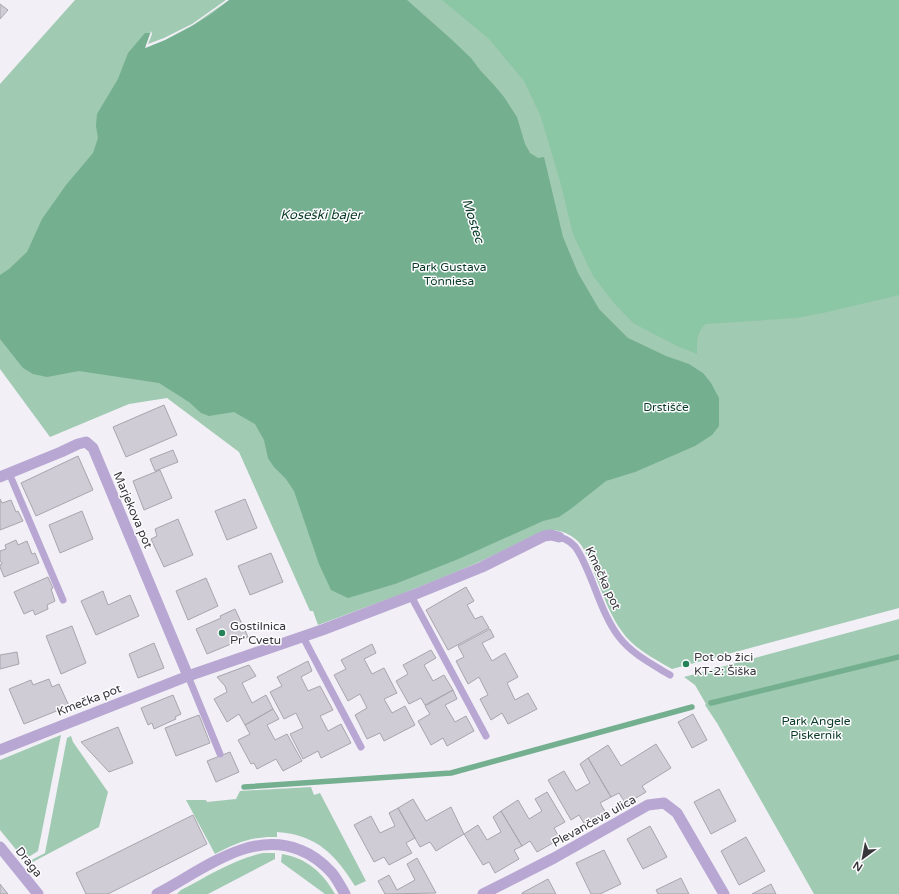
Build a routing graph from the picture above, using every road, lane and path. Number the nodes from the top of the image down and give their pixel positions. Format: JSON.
{"nodes":[{"id":1,"x":5,"y":475,"type":"edge"},
{"id":2,"x":559,"y":537,"type":"joint"},
{"id":3,"x":411,"y":596,"type":"junction"},
{"id":4,"x":63,"y":600,"type":"dead end"},
{"id":5,"x":303,"y":637,"type":"junction"},
{"id":6,"x":670,"y":675,"type":"dead end"},
{"id":7,"x":188,"y":676,"type":"junction"},
{"id":8,"x":486,"y":736,"type":"dead end"},
{"id":9,"x":361,"y":747,"type":"dead end"},
{"id":10,"x":0,"y":750,"type":"edge"},
{"id":11,"x":220,"y":754,"type":"dead end"},
{"id":12,"x":0,"y":847,"type":"edge"},
{"id":13,"x":38,"y":894,"type":"edge"},
{"id":14,"x":159,"y":894,"type":"edge"},
{"id":15,"x":345,"y":894,"type":"edge"},
{"id":16,"x":483,"y":894,"type":"edge"},
{"id":17,"x":724,"y":894,"type":"edge"}],
"edges":[{"from":1,"to":4,"type":"lane"},
{"from":1,"to":7,"type":"street","name":"Marjekova pot"},
{"from":2,"to":3,"type":"street","name":"Kmečka pot"},
{"from":2,"to":6,"type":"lane","name":"Kmečka pot"},
{"from":3,"to":5,"type":"street","name":"Kmečka pot"},
{"from":3,"to":8,"type":"lane"},
{"from":5,"to":7,"type":"street","name":"Kmečka pot"},
{"from":5,"to":9,"type":"lane"},
{"from":7,"to":10,"type":"street","name":"Kmečka pot"},
{"from":7,"to":11,"type":"lane"},
{"from":12,"to":13,"type":"street","name":"Draga"},
{"from":14,"to":15,"type":"street"},
{"from":16,"to":17,"type":"street","name":"Plevančeva ulica"}]}
